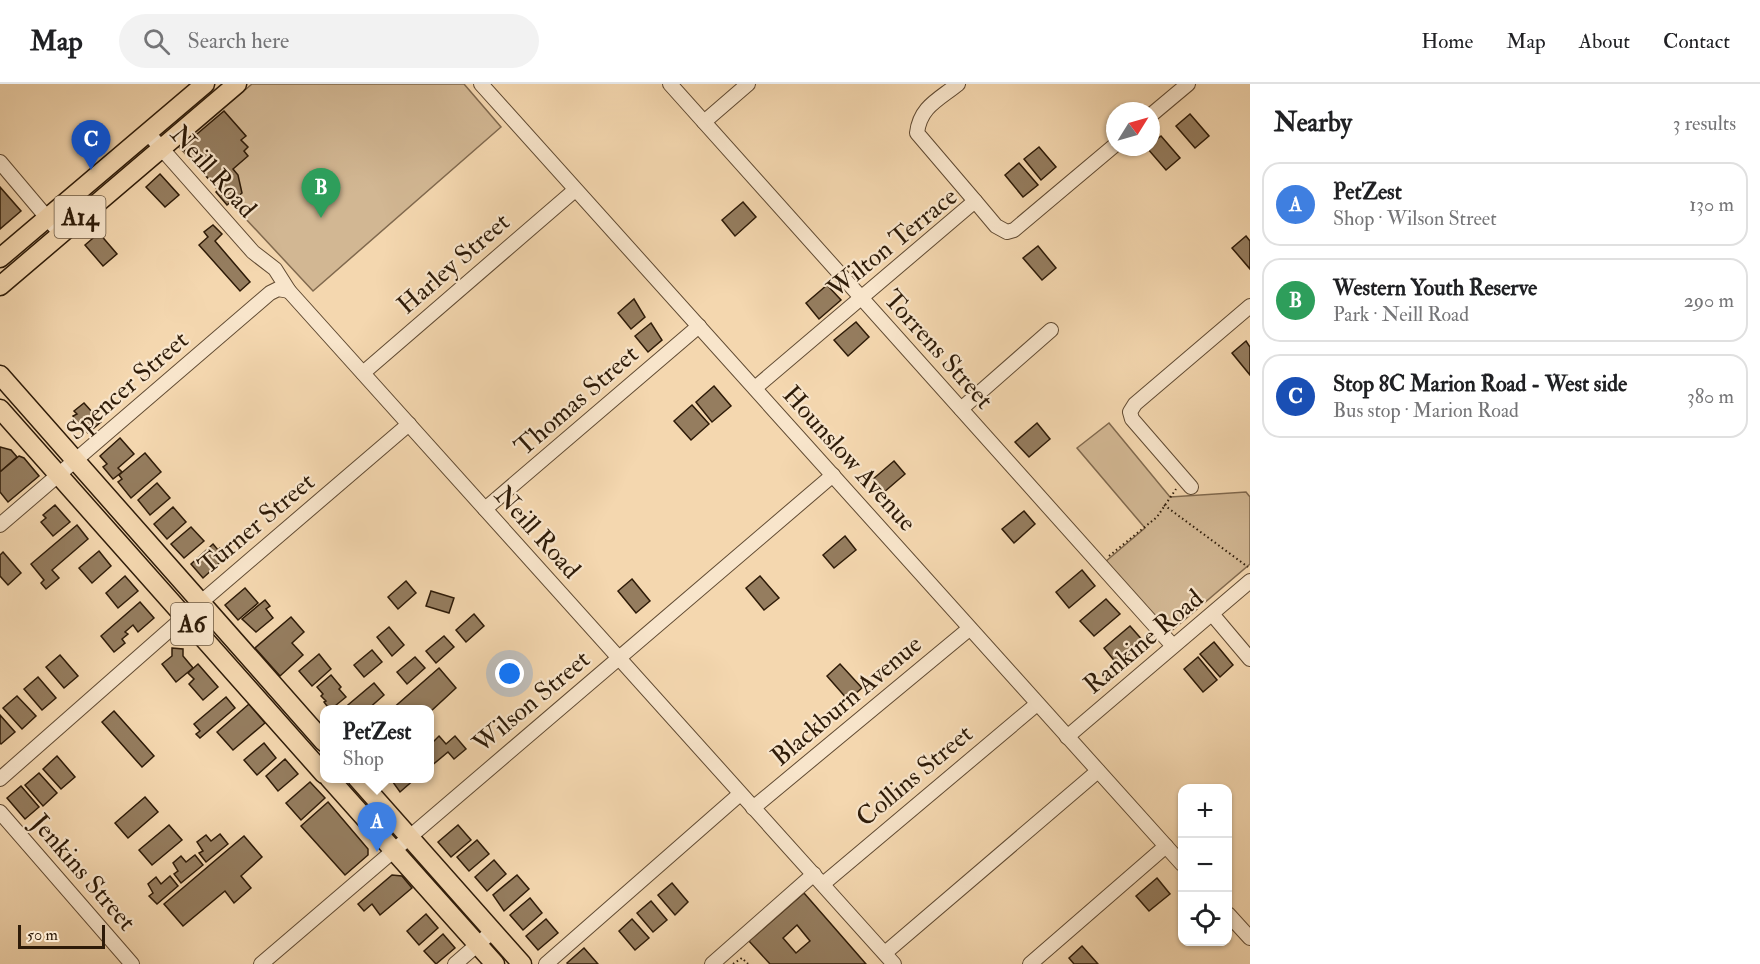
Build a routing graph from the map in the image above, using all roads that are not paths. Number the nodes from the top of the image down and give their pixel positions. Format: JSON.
{"nodes":[{"id":1,"x":206,"y":84,"type":"edge"},
{"id":2,"x":237,"y":84,"type":"edge"},
{"id":3,"x":481,"y":84,"type":"edge"},
{"id":4,"x":670,"y":84,"type":"edge"},
{"id":5,"x":748,"y":84,"type":"edge"},
{"id":6,"x":958,"y":84,"type":"edge"},
{"id":7,"x":1188,"y":84,"type":"edge"},
{"id":8,"x":1160,"y":107,"type":"edge"},
{"id":9,"x":704,"y":122,"type":"junction"},
{"id":10,"x":147,"y":132,"type":"junction"},
{"id":11,"x":162,"y":149,"type":"junction"},
{"id":12,"x":1106,"y":153,"type":"edge"},
{"id":13,"x":0,"y":162,"type":"edge"},
{"id":14,"x":575,"y":190,"type":"junction"},
{"id":15,"x":975,"y":201,"type":"junction"},
{"id":16,"x":48,"y":218,"type":"junction"},
{"id":17,"x":60,"y":233,"type":"junction"},
{"id":18,"x":0,"y":258,"type":"edge"},
{"id":19,"x":0,"y":286,"type":"edge"},
{"id":20,"x":289,"y":291,"type":"junction"},
{"id":21,"x":860,"y":297,"type":"junction"},
{"id":22,"x":1250,"y":306,"type":"edge"},
{"id":23,"x":699,"y":326,"type":"junction"},
{"id":24,"x":1051,"y":330,"type":"dead end"},
{"id":25,"x":363,"y":373,"type":"junction"},
{"id":26,"x":0,"y":375,"type":"edge"},
{"id":27,"x":755,"y":388,"type":"junction"},
{"id":28,"x":0,"y":409,"type":"edge"},
{"id":29,"x":961,"y":409,"type":"junction"},
{"id":30,"x":409,"y":424,"type":"junction"},
{"id":31,"x":76,"y":460,"type":"junction"},
{"id":32,"x":59,"y":475,"type":"junction"},
{"id":33,"x":833,"y":475,"type":"junction"},
{"id":34,"x":1186,"y":486,"type":"road end"},
{"id":35,"x":485,"y":509,"type":"junction"},
{"id":36,"x":0,"y":525,"type":"edge"},
{"id":37,"x":1249,"y":574,"type":"edge"},
{"id":38,"x":200,"y":603,"type":"junction"},
{"id":39,"x":1212,"y":614,"type":"junction"},
{"id":40,"x":184,"y":616,"type":"junction"},
{"id":41,"x":969,"y":629,"type":"junction"},
{"id":42,"x":1173,"y":646,"type":"junction"},
{"id":43,"x":619,"y":659,"type":"junction"},
{"id":44,"x":1250,"y":659,"type":"edge"},
{"id":45,"x":1037,"y":704,"type":"junction"},
{"id":46,"x":1067,"y":737,"type":"junction"},
{"id":47,"x":320,"y":738,"type":"edge"},
{"id":48,"x":320,"y":769,"type":"edge"},
{"id":49,"x":1098,"y":771,"type":"junction"},
{"id":50,"x":0,"y":779,"type":"edge"},
{"id":51,"x":333,"y":783,"type":"edge"},
{"id":52,"x":361,"y":783,"type":"edge"},
{"id":53,"x":740,"y":794,"type":"junction"},
{"id":54,"x":753,"y":808,"type":"junction"},
{"id":55,"x":0,"y":812,"type":"edge"},
{"id":56,"x":410,"y":837,"type":"junction"},
{"id":57,"x":1166,"y":846,"type":"junction"},
{"id":58,"x":393,"y":851,"type":"junction"},
{"id":59,"x":1178,"y":860,"type":"edge"},
{"id":60,"x":819,"y":879,"type":"junction"},
{"id":61,"x":1232,"y":919,"type":"edge"},
{"id":62,"x":493,"y":931,"type":"junction"},
{"id":63,"x":1250,"y":938,"type":"edge"},
{"id":64,"x":478,"y":945,"type":"junction"},
{"id":65,"x":890,"y":959,"type":"edge"},
{"id":66,"x":132,"y":964,"type":"edge"},
{"id":67,"x":261,"y":964,"type":"edge"},
{"id":68,"x":455,"y":964,"type":"edge"},
{"id":69,"x":495,"y":964,"type":"edge"},
{"id":70,"x":522,"y":964,"type":"edge"},
{"id":71,"x":546,"y":964,"type":"edge"},
{"id":72,"x":712,"y":964,"type":"edge"},
{"id":73,"x":1029,"y":964,"type":"edge"}],
"edges":[{"from":1,"to":10,"type":"main road","number":"A14"},
{"from":2,"to":11,"type":"main road","number":"A14"},
{"from":3,"to":14,"type":"street","name":"Hounslow Avenue"},
{"from":4,"to":9,"type":"street","name":"Torrens Street"},
{"from":5,"to":9,"type":"street"},
{"from":6,"to":15,"type":"street"},
{"from":7,"to":8,"type":"street"},
{"from":9,"to":21,"type":"street","name":"Torrens Street"},
{"from":10,"to":11,"type":"street","name":"Neill Road"},
{"from":10,"to":16,"type":"main road","number":"A14"},
{"from":11,"to":17,"type":"main road","number":"A14"},
{"from":11,"to":20,"type":"street","name":"Neill Road"},
{"from":12,"to":15,"type":"street","name":"Wilton Terrace"},
{"from":13,"to":16,"type":"street"},
{"from":14,"to":23,"type":"street","name":"Hounslow Avenue"},
{"from":14,"to":25,"type":"street","name":"Harley Street"},
{"from":15,"to":21,"type":"street","name":"Wilton Terrace"},
{"from":16,"to":17,"type":"street"},
{"from":16,"to":18,"type":"main road","number":"A14"},
{"from":17,"to":19,"type":"main road","number":"A14"},
{"from":20,"to":25,"type":"street","name":"Neill Road"},
{"from":20,"to":31,"type":"street","name":"Spencer Street"},
{"from":21,"to":27,"type":"street","name":"Wilton Terrace"},
{"from":21,"to":29,"type":"street","name":"Torrens Street"},
{"from":22,"to":34,"type":"street"},
{"from":23,"to":27,"type":"street","name":"Hounslow Avenue"},
{"from":23,"to":35,"type":"street","name":"Thomas Street"},
{"from":24,"to":29,"type":"street"},
{"from":25,"to":30,"type":"street","name":"Neill Road"},
{"from":26,"to":31,"type":"main road","number":"A6"},
{"from":27,"to":33,"type":"street","name":"Hounslow Avenue"},
{"from":28,"to":32,"type":"main road","number":"A6"},
{"from":29,"to":42,"type":"street","name":"Torrens Street"},
{"from":30,"to":35,"type":"street","name":"Neill Road"},
{"from":30,"to":38,"type":"street","name":"Turner Street"},
{"from":31,"to":32,"type":"street","name":"Spencer Street"},
{"from":31,"to":38,"type":"main road","number":"A6"},
{"from":32,"to":36,"type":"street","name":"Spencer Street"},
{"from":32,"to":40,"type":"main road","number":"A6"},
{"from":33,"to":41,"type":"street","name":"Hounslow Avenue"},
{"from":33,"to":43,"type":"street","name":"Wilson Street"},
{"from":35,"to":43,"type":"street","name":"Neill Road"},
{"from":37,"to":39,"type":"street","name":"Rankine Road"},
{"from":38,"to":40,"type":"street","name":"Turner Street"},
{"from":38,"to":47,"type":"main road","number":"A6"},
{"from":39,"to":42,"type":"street","name":"Rankine Road"},
{"from":39,"to":44,"type":"street"},
{"from":40,"to":48,"type":"main road","number":"A6"},
{"from":40,"to":50,"type":"street","name":"Turner Street"},
{"from":41,"to":45,"type":"street","name":"Hounslow Avenue"},
{"from":41,"to":54,"type":"street","name":"Blackburn Avenue"},
{"from":42,"to":46,"type":"street","name":"Rankine Road"},
{"from":43,"to":53,"type":"street","name":"Neill Road"},
{"from":43,"to":56,"type":"street","name":"Wilson Street"},
{"from":45,"to":46,"type":"street","name":"Hounslow Avenue"},
{"from":45,"to":60,"type":"street","name":"Collins Street"},
{"from":46,"to":49,"type":"street","name":"Hounslow Avenue"},
{"from":49,"to":57,"type":"street","name":"Hounslow Avenue"},
{"from":49,"to":65,"type":"street"},
{"from":51,"to":58,"type":"main road"},
{"from":52,"to":56,"type":"main road"},
{"from":53,"to":54,"type":"street","name":"Neill Road"},
{"from":53,"to":71,"type":"street"},
{"from":54,"to":60,"type":"street","name":"Neill Road"},
{"from":55,"to":66,"type":"street","name":"Jenkins Street"},
{"from":56,"to":58,"type":"street","name":"Wilson Street"},
{"from":56,"to":62,"type":"main road"},
{"from":57,"to":59,"type":"street","name":"Hounslow Avenue"},
{"from":57,"to":73,"type":"street"},
{"from":58,"to":64,"type":"main road"},
{"from":58,"to":67,"type":"street","name":"Wilson Street"},
{"from":60,"to":65,"type":"street","name":"Neill Road"},
{"from":60,"to":72,"type":"street","name":"Collins Street"},
{"from":61,"to":63,"type":"street"},
{"from":62,"to":64,"type":"street"},
{"from":62,"to":70,"type":"main road"},
{"from":64,"to":68,"type":"street"},
{"from":64,"to":69,"type":"main road"}]}
